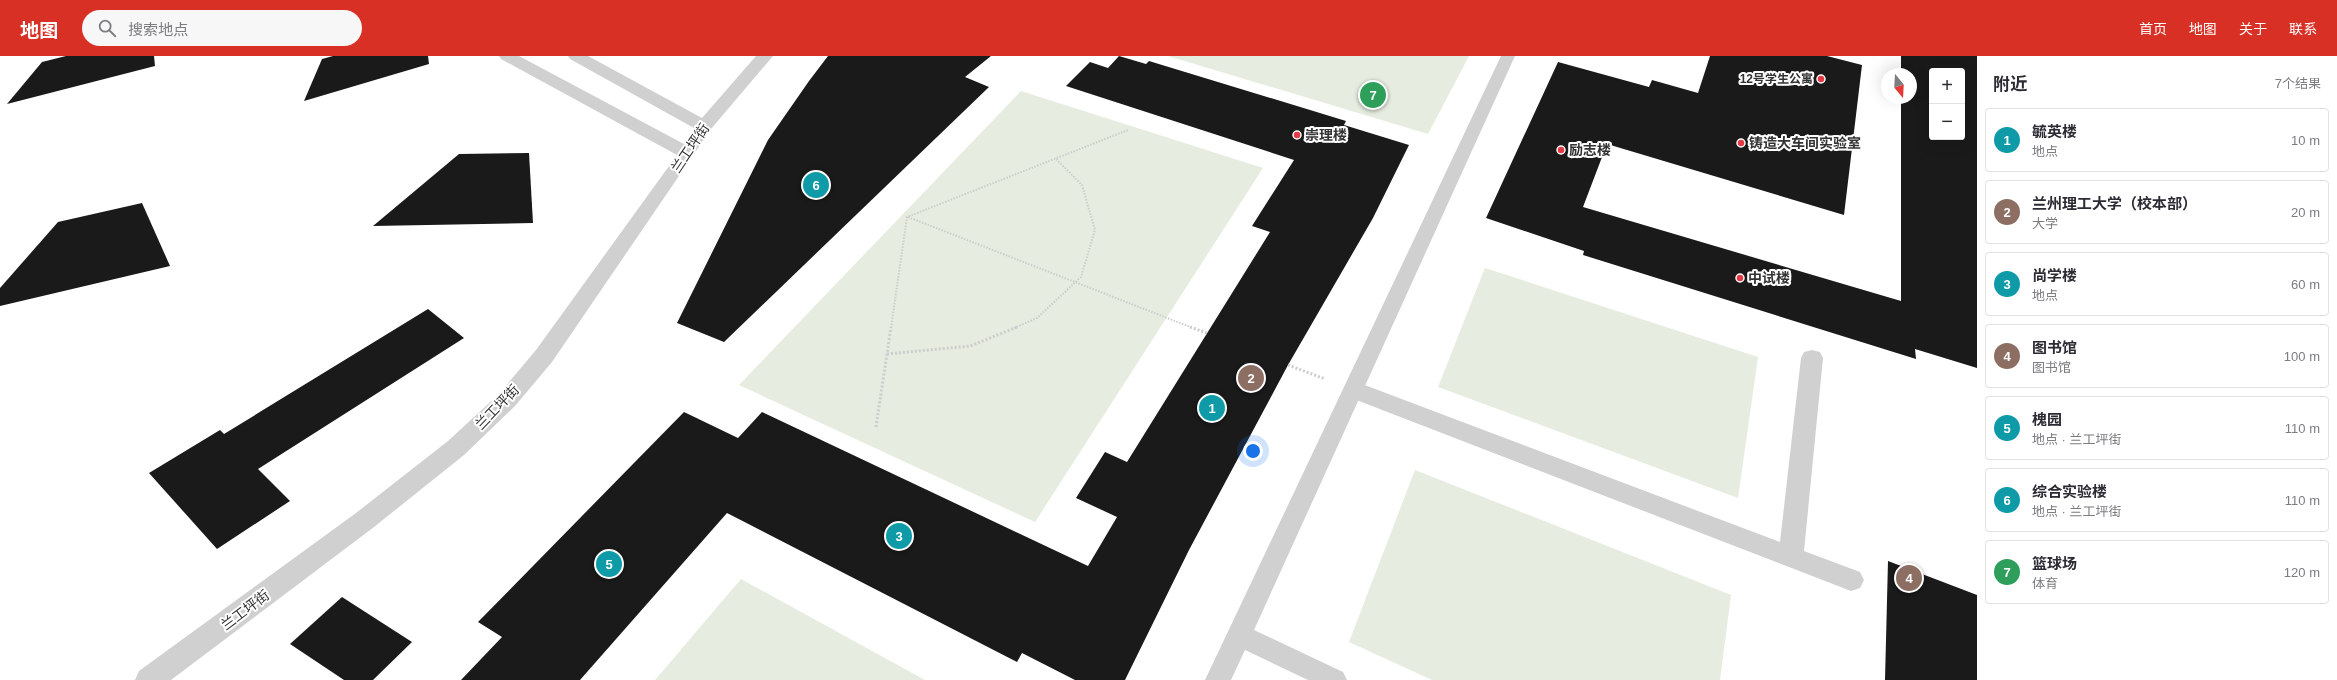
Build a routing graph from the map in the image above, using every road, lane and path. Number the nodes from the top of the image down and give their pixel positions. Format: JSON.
{"nodes":[{"id":1,"x":507,"y":56,"type":"edge"},
{"id":2,"x":576,"y":56,"type":"edge"},
{"id":3,"x":765,"y":56,"type":"edge"},
{"id":4,"x":1508,"y":56,"type":"edge"},
{"id":5,"x":704,"y":126,"type":"junction"},
{"id":6,"x":1128,"y":130,"type":"dead end"},
{"id":7,"x":688,"y":152,"type":"junction"},
{"id":8,"x":1055,"y":158,"type":"junction"},
{"id":9,"x":907,"y":217,"type":"junction"},
{"id":10,"x":1075,"y":282,"type":"junction"},
{"id":11,"x":1207,"y":333,"type":"dead end"},
{"id":12,"x":887,"y":354,"type":"junction"},
{"id":13,"x":1812,"y":358,"type":"dead end"},
{"id":14,"x":1288,"y":365,"type":"dead end"},
{"id":15,"x":1354,"y":390,"type":"junction"},
{"id":16,"x":876,"y":427,"type":"dead end"},
{"id":17,"x":1791,"y":557,"type":"junction"},
{"id":18,"x":1851,"y":580,"type":"dead end"},
{"id":19,"x":1239,"y":635,"type":"junction"},
{"id":20,"x":149,"y":680,"type":"edge"},
{"id":21,"x":1218,"y":680,"type":"edge"},
{"id":22,"x":1334,"y":680,"type":"edge"}],
"edges":[{"from":1,"to":7,"type":"street"},
{"from":2,"to":5,"type":"street"},
{"from":3,"to":5,"type":"street","name":"兰工坪街"},
{"from":4,"to":15,"type":"lane"},
{"from":5,"to":7,"type":"street","name":"兰工坪街"},
{"from":6,"to":8,"type":"path"},
{"from":7,"to":20,"type":"street","name":"兰工坪街"},
{"from":8,"to":9,"type":"path"},
{"from":8,"to":10,"type":"path"},
{"from":9,"to":10,"type":"path"},
{"from":9,"to":12,"type":"path"},
{"from":10,"to":11,"type":"path"},
{"from":10,"to":12,"type":"path"},
{"from":12,"to":16,"type":"path"},
{"from":13,"to":17,"type":"street"},
{"from":14,"to":15,"type":"path"},
{"from":15,"to":17,"type":"street"},
{"from":15,"to":19,"type":"lane"},
{"from":17,"to":18,"type":"street"},
{"from":19,"to":21,"type":"lane"},
{"from":19,"to":22,"type":"lane"}]}
